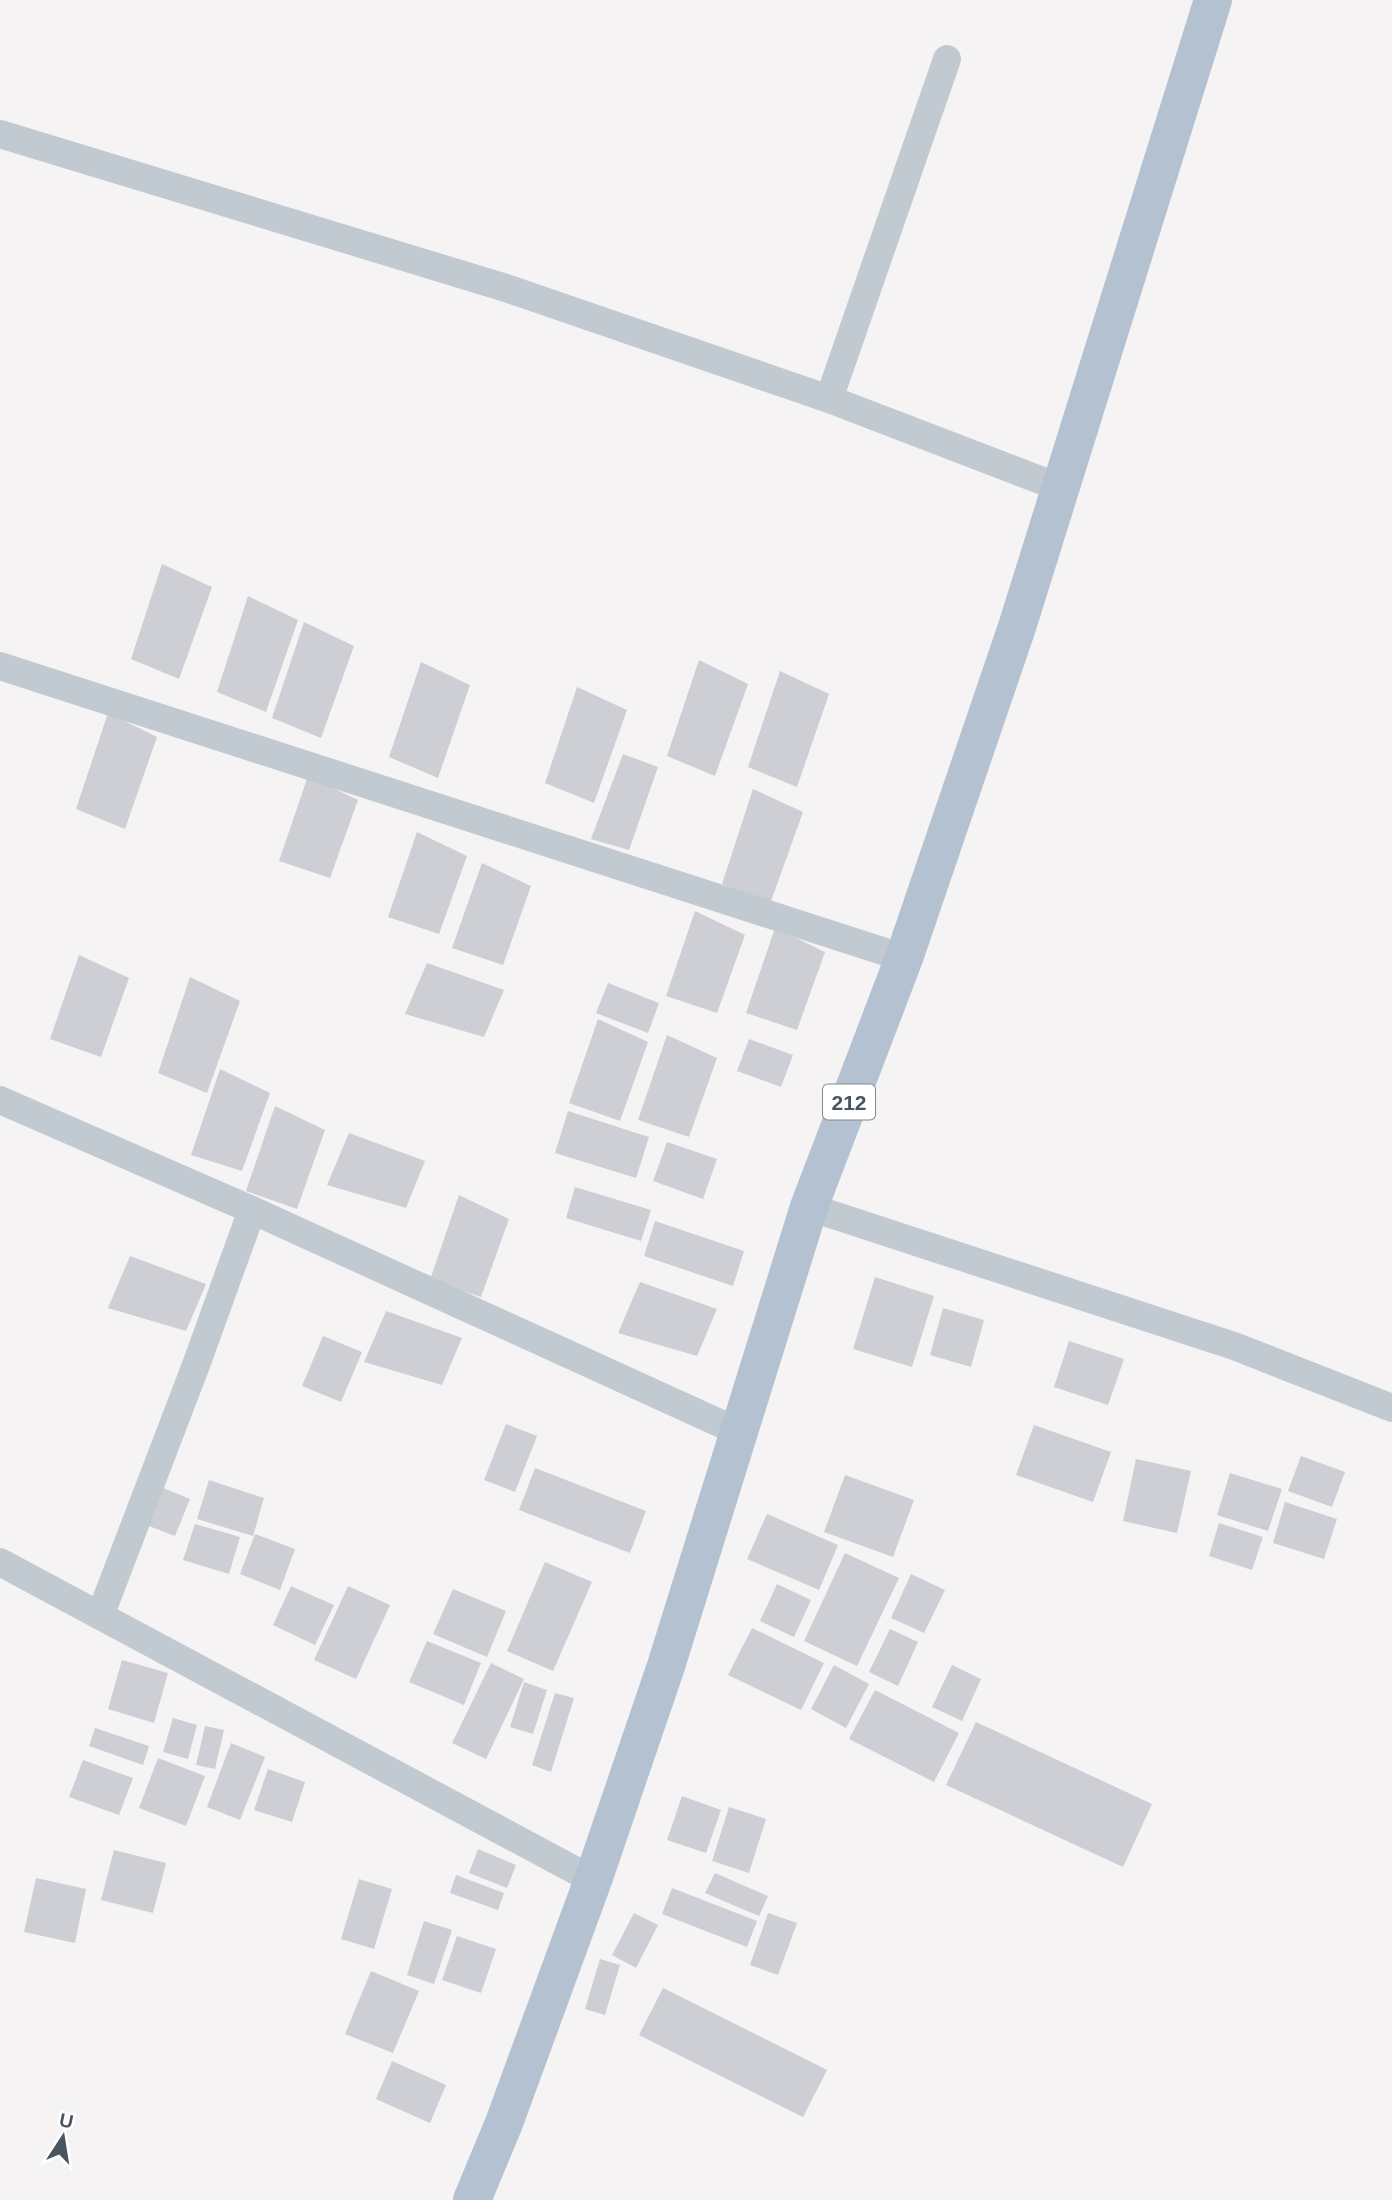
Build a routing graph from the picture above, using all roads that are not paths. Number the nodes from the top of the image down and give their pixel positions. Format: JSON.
{"nodes":[{"id":1,"x":1213,"y":0,"type":"edge"},
{"id":2,"x":947,"y":59,"type":"dead end"},
{"id":3,"x":0,"y":134,"type":"edge"},
{"id":4,"x":829,"y":399,"type":"junction"},
{"id":5,"x":1061,"y":488,"type":"junction"},
{"id":6,"x":0,"y":666,"type":"edge"},
{"id":7,"x":904,"y":958,"type":"junction"},
{"id":8,"x":0,"y":1100,"type":"edge"},
{"id":9,"x":809,"y":1207,"type":"junction"},
{"id":10,"x":252,"y":1210,"type":"junction"},
{"id":11,"x":1392,"y":1408,"type":"edge"},
{"id":12,"x":739,"y":1432,"type":"junction"},
{"id":13,"x":0,"y":1562,"type":"edge"},
{"id":14,"x":100,"y":1616,"type":"junction"},
{"id":15,"x":593,"y":1880,"type":"junction"},
{"id":16,"x":472,"y":2200,"type":"edge"}],
"edges":[{"from":1,"to":5,"type":"main road","number":"212"},
{"from":2,"to":4,"type":"street"},
{"from":3,"to":4,"type":"street"},
{"from":4,"to":5,"type":"street"},
{"from":5,"to":7,"type":"main road","number":"212"},
{"from":6,"to":7,"type":"street"},
{"from":7,"to":9,"type":"main road","number":"212"},
{"from":8,"to":10,"type":"street"},
{"from":9,"to":11,"type":"street"},
{"from":9,"to":12,"type":"main road","number":"212"},
{"from":10,"to":12,"type":"street"},
{"from":10,"to":14,"type":"street"},
{"from":12,"to":15,"type":"main road","number":"212"},
{"from":13,"to":14,"type":"street"},
{"from":14,"to":15,"type":"street"},
{"from":15,"to":16,"type":"main road","number":"212"}]}
